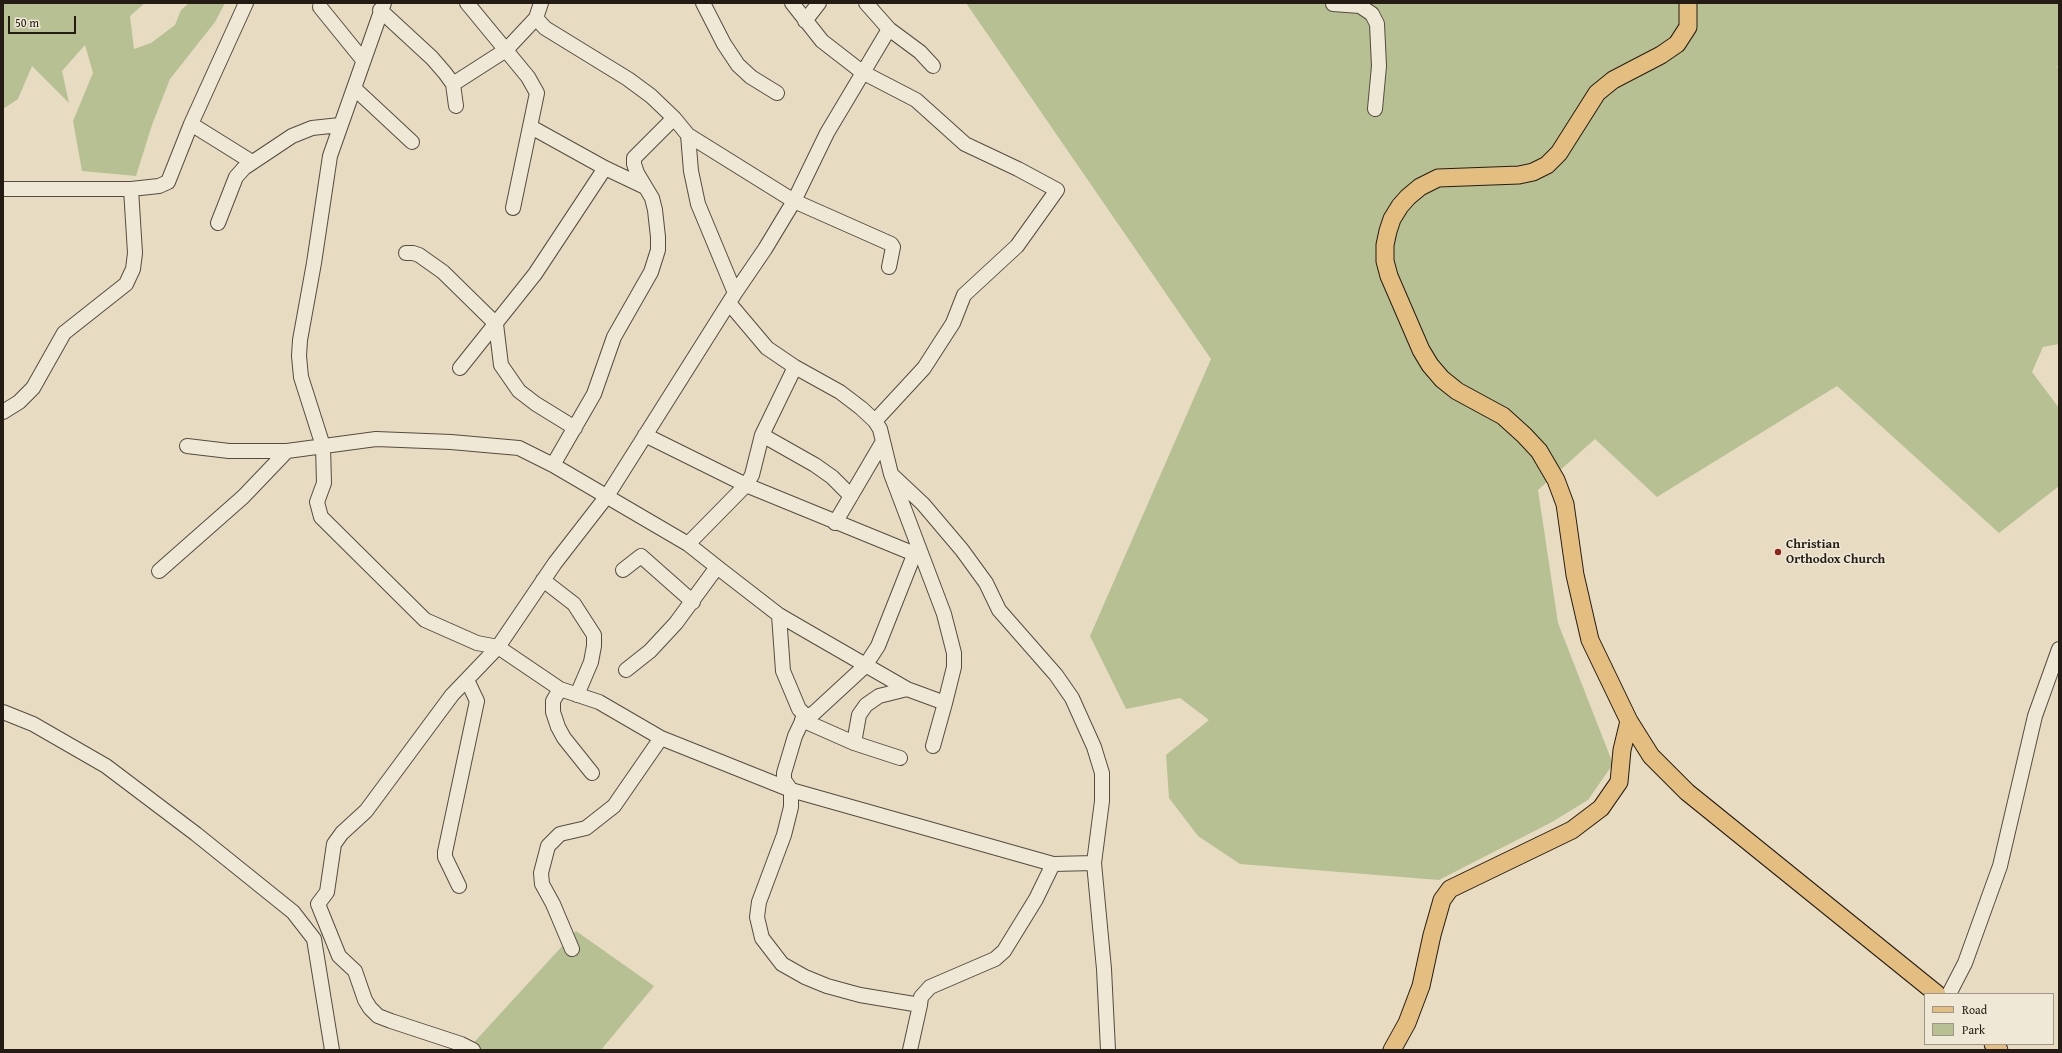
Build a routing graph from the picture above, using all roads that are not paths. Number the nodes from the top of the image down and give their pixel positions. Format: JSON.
{"nodes":[{"id":1,"x":246,"y":3,"type":"edge"},
{"id":2,"x":467,"y":3,"type":"edge"},
{"id":3,"x":541,"y":3,"type":"edge"},
{"id":4,"x":703,"y":3,"type":"edge"},
{"id":5,"x":792,"y":3,"type":"edge"},
{"id":6,"x":819,"y":3,"type":"edge"},
{"id":7,"x":866,"y":3,"type":"edge"},
{"id":8,"x":1688,"y":3,"type":"edge"},
{"id":9,"x":1333,"y":4,"type":"edge"},
{"id":10,"x":320,"y":7,"type":"dead end"},
{"id":11,"x":382,"y":7,"type":"edge"},
{"id":12,"x":536,"y":18,"type":"junction"},
{"id":13,"x":805,"y":21,"type":"junction"},
{"id":14,"x":889,"y":29,"type":"junction"},
{"id":15,"x":506,"y":50,"type":"junction"},
{"id":16,"x":363,"y":60,"type":"junction"},
{"id":17,"x":933,"y":66,"type":"dead end"},
{"id":18,"x":862,"y":72,"type":"junction"},
{"id":19,"x":453,"y":84,"type":"junction"},
{"id":20,"x":354,"y":88,"type":"junction"},
{"id":21,"x":776,"y":93,"type":"dead end"},
{"id":22,"x":456,"y":106,"type":"dead end"},
{"id":23,"x":1375,"y":109,"type":"dead end"},
{"id":24,"x":674,"y":118,"type":"junction"},
{"id":25,"x":191,"y":124,"type":"junction"},
{"id":26,"x":340,"y":125,"type":"junction"},
{"id":27,"x":531,"y":127,"type":"junction"},
{"id":28,"x":688,"y":135,"type":"junction"},
{"id":29,"x":412,"y":142,"type":"dead end"},
{"id":30,"x":252,"y":162,"type":"junction"},
{"id":31,"x":606,"y":168,"type":"junction"},
{"id":32,"x":645,"y":187,"type":"junction"},
{"id":33,"x":142,"y":188,"type":"junction"},
{"id":34,"x":3,"y":189,"type":"edge"},
{"id":35,"x":794,"y":201,"type":"junction"},
{"id":36,"x":513,"y":208,"type":"dead end"},
{"id":37,"x":218,"y":223,"type":"dead end"},
{"id":38,"x":406,"y":253,"type":"dead end"},
{"id":39,"x":889,"y":267,"type":"dead end"},
{"id":40,"x":732,"y":298,"type":"junction"},
{"id":41,"x":496,"y":324,"type":"junction"},
{"id":42,"x":795,"y":367,"type":"junction"},
{"id":43,"x":460,"y":368,"type":"dead end"},
{"id":44,"x":3,"y":412,"type":"edge"},
{"id":45,"x":875,"y":421,"type":"junction"},
{"id":46,"x":575,"y":428,"type":"junction"},
{"id":47,"x":645,"y":435,"type":"junction"},
{"id":48,"x":762,"y":435,"type":"junction"},
{"id":49,"x":882,"y":443,"type":"junction"},
{"id":50,"x":187,"y":446,"type":"dead end"},
{"id":51,"x":323,"y":446,"type":"junction"},
{"id":52,"x":287,"y":451,"type":"junction"},
{"id":53,"x":553,"y":465,"type":"junction"},
{"id":54,"x":891,"y":474,"type":"junction"},
{"id":55,"x":746,"y":485,"type":"junction"},
{"id":56,"x":607,"y":496,"type":"junction"},
{"id":57,"x":851,"y":496,"type":"junction"},
{"id":58,"x":835,"y":523,"type":"junction"},
{"id":59,"x":688,"y":544,"type":"junction"},
{"id":60,"x":918,"y":556,"type":"junction"},
{"id":61,"x":717,"y":567,"type":"junction"},
{"id":62,"x":623,"y":570,"type":"dead end"},
{"id":63,"x":159,"y":571,"type":"dead end"},
{"id":64,"x":543,"y":580,"type":"junction"},
{"id":65,"x":692,"y":602,"type":"junction"},
{"id":66,"x":779,"y":615,"type":"junction"},
{"id":67,"x":498,"y":647,"type":"junction"},
{"id":68,"x":2059,"y":649,"type":"edge"},
{"id":69,"x":866,"y":666,"type":"junction"},
{"id":70,"x":626,"y":670,"type":"dead end"},
{"id":71,"x":467,"y":680,"type":"junction"},
{"id":72,"x":907,"y":688,"type":"junction"},
{"id":73,"x":560,"y":689,"type":"junction"},
{"id":74,"x":577,"y":695,"type":"junction"},
{"id":75,"x":946,"y":702,"type":"junction"},
{"id":76,"x":3,"y":712,"type":"edge"},
{"id":77,"x":803,"y":718,"type":"junction"},
{"id":78,"x":1629,"y":721,"type":"junction"},
{"id":79,"x":661,"y":738,"type":"junction"},
{"id":80,"x":854,"y":743,"type":"junction"},
{"id":81,"x":933,"y":746,"type":"dead end"},
{"id":82,"x":900,"y":758,"type":"dead end"},
{"id":83,"x":592,"y":773,"type":"dead end"},
{"id":84,"x":791,"y":790,"type":"junction"},
{"id":85,"x":1094,"y":863,"type":"junction"},
{"id":86,"x":1053,"y":864,"type":"junction"},
{"id":87,"x":459,"y":886,"type":"dead end"},
{"id":88,"x":572,"y":949,"type":"dead end"},
{"id":89,"x":1936,"y":993,"type":"edge"},
{"id":90,"x":1950,"y":993,"type":"edge"},
{"id":91,"x":920,"y":1005,"type":"junction"},
{"id":92,"x":332,"y":1050,"type":"edge"},
{"id":93,"x":473,"y":1050,"type":"edge"},
{"id":94,"x":910,"y":1050,"type":"edge"},
{"id":95,"x":1108,"y":1050,"type":"edge"},
{"id":96,"x":1392,"y":1050,"type":"edge"}],
"edges":[{"from":1,"to":25,"type":"street"},
{"from":2,"to":15,"type":"street"},
{"from":3,"to":12,"type":"street"},
{"from":4,"to":21,"type":"street"},
{"from":5,"to":13,"type":"street"},
{"from":6,"to":13,"type":"street"},
{"from":7,"to":14,"type":"street"},
{"from":8,"to":78,"type":"main road"},
{"from":9,"to":23,"type":"street"},
{"from":10,"to":16,"type":"street"},
{"from":11,"to":16,"type":"street"},
{"from":11,"to":19,"type":"street"},
{"from":12,"to":15,"type":"street"},
{"from":12,"to":24,"type":"street"},
{"from":13,"to":18,"type":"street"},
{"from":14,"to":17,"type":"street"},
{"from":14,"to":18,"type":"street"},
{"from":15,"to":19,"type":"street"},
{"from":15,"to":27,"type":"street"},
{"from":16,"to":20,"type":"street"},
{"from":18,"to":35,"type":"street"},
{"from":18,"to":45,"type":"street"},
{"from":19,"to":22,"type":"street"},
{"from":20,"to":26,"type":"street"},
{"from":20,"to":29,"type":"street"},
{"from":24,"to":28,"type":"street"},
{"from":24,"to":32,"type":"street"},
{"from":25,"to":30,"type":"street"},
{"from":25,"to":33,"type":"street"},
{"from":26,"to":30,"type":"street"},
{"from":26,"to":51,"type":"street"},
{"from":27,"to":31,"type":"street"},
{"from":27,"to":36,"type":"street"},
{"from":28,"to":35,"type":"street"},
{"from":28,"to":40,"type":"street"},
{"from":30,"to":37,"type":"street"},
{"from":31,"to":32,"type":"street"},
{"from":31,"to":41,"type":"street"},
{"from":32,"to":46,"type":"street"},
{"from":33,"to":34,"type":"street"},
{"from":33,"to":44,"type":"street"},
{"from":35,"to":39,"type":"street"},
{"from":35,"to":40,"type":"street"},
{"from":38,"to":41,"type":"street"},
{"from":40,"to":42,"type":"street"},
{"from":40,"to":47,"type":"street"},
{"from":41,"to":43,"type":"street"},
{"from":41,"to":46,"type":"street"},
{"from":42,"to":45,"type":"street"},
{"from":42,"to":48,"type":"street"},
{"from":45,"to":49,"type":"street"},
{"from":46,"to":53,"type":"street"},
{"from":47,"to":55,"type":"street"},
{"from":47,"to":56,"type":"street"},
{"from":48,"to":55,"type":"street"},
{"from":48,"to":57,"type":"street"},
{"from":49,"to":54,"type":"street"},
{"from":49,"to":57,"type":"street"},
{"from":50,"to":52,"type":"street"},
{"from":51,"to":52,"type":"street"},
{"from":51,"to":53,"type":"street"},
{"from":51,"to":67,"type":"street"},
{"from":52,"to":63,"type":"street"},
{"from":53,"to":56,"type":"street"},
{"from":54,"to":60,"type":"street"},
{"from":54,"to":85,"type":"street"},
{"from":55,"to":58,"type":"street"},
{"from":55,"to":59,"type":"street"},
{"from":56,"to":59,"type":"street"},
{"from":56,"to":64,"type":"street"},
{"from":57,"to":58,"type":"street"},
{"from":58,"to":60,"type":"street"},
{"from":59,"to":61,"type":"street"},
{"from":60,"to":69,"type":"street"},
{"from":60,"to":75,"type":"street"},
{"from":61,"to":65,"type":"street"},
{"from":61,"to":66,"type":"street"},
{"from":62,"to":65,"type":"street"},
{"from":64,"to":67,"type":"street"},
{"from":64,"to":74,"type":"street"},
{"from":65,"to":70,"type":"street"},
{"from":66,"to":69,"type":"street"},
{"from":66,"to":77,"type":"street"},
{"from":67,"to":71,"type":"street"},
{"from":67,"to":73,"type":"street"},
{"from":68,"to":90,"type":"street"},
{"from":69,"to":72,"type":"street"},
{"from":69,"to":77,"type":"street"},
{"from":71,"to":87,"type":"street"},
{"from":71,"to":93,"type":"street"},
{"from":72,"to":75,"type":"street"},
{"from":72,"to":80,"type":"street"},
{"from":73,"to":74,"type":"street"},
{"from":73,"to":83,"type":"street"},
{"from":74,"to":79,"type":"street"},
{"from":75,"to":81,"type":"street"},
{"from":76,"to":92,"type":"street"},
{"from":77,"to":80,"type":"street"},
{"from":77,"to":84,"type":"street"},
{"from":78,"to":89,"type":"main road"},
{"from":78,"to":96,"type":"main road"},
{"from":79,"to":84,"type":"street"},
{"from":79,"to":88,"type":"street"},
{"from":80,"to":82,"type":"street"},
{"from":84,"to":86,"type":"street"},
{"from":84,"to":91,"type":"street"},
{"from":85,"to":86,"type":"street"},
{"from":85,"to":95,"type":"street"},
{"from":86,"to":91,"type":"street"},
{"from":91,"to":94,"type":"street"}]}
